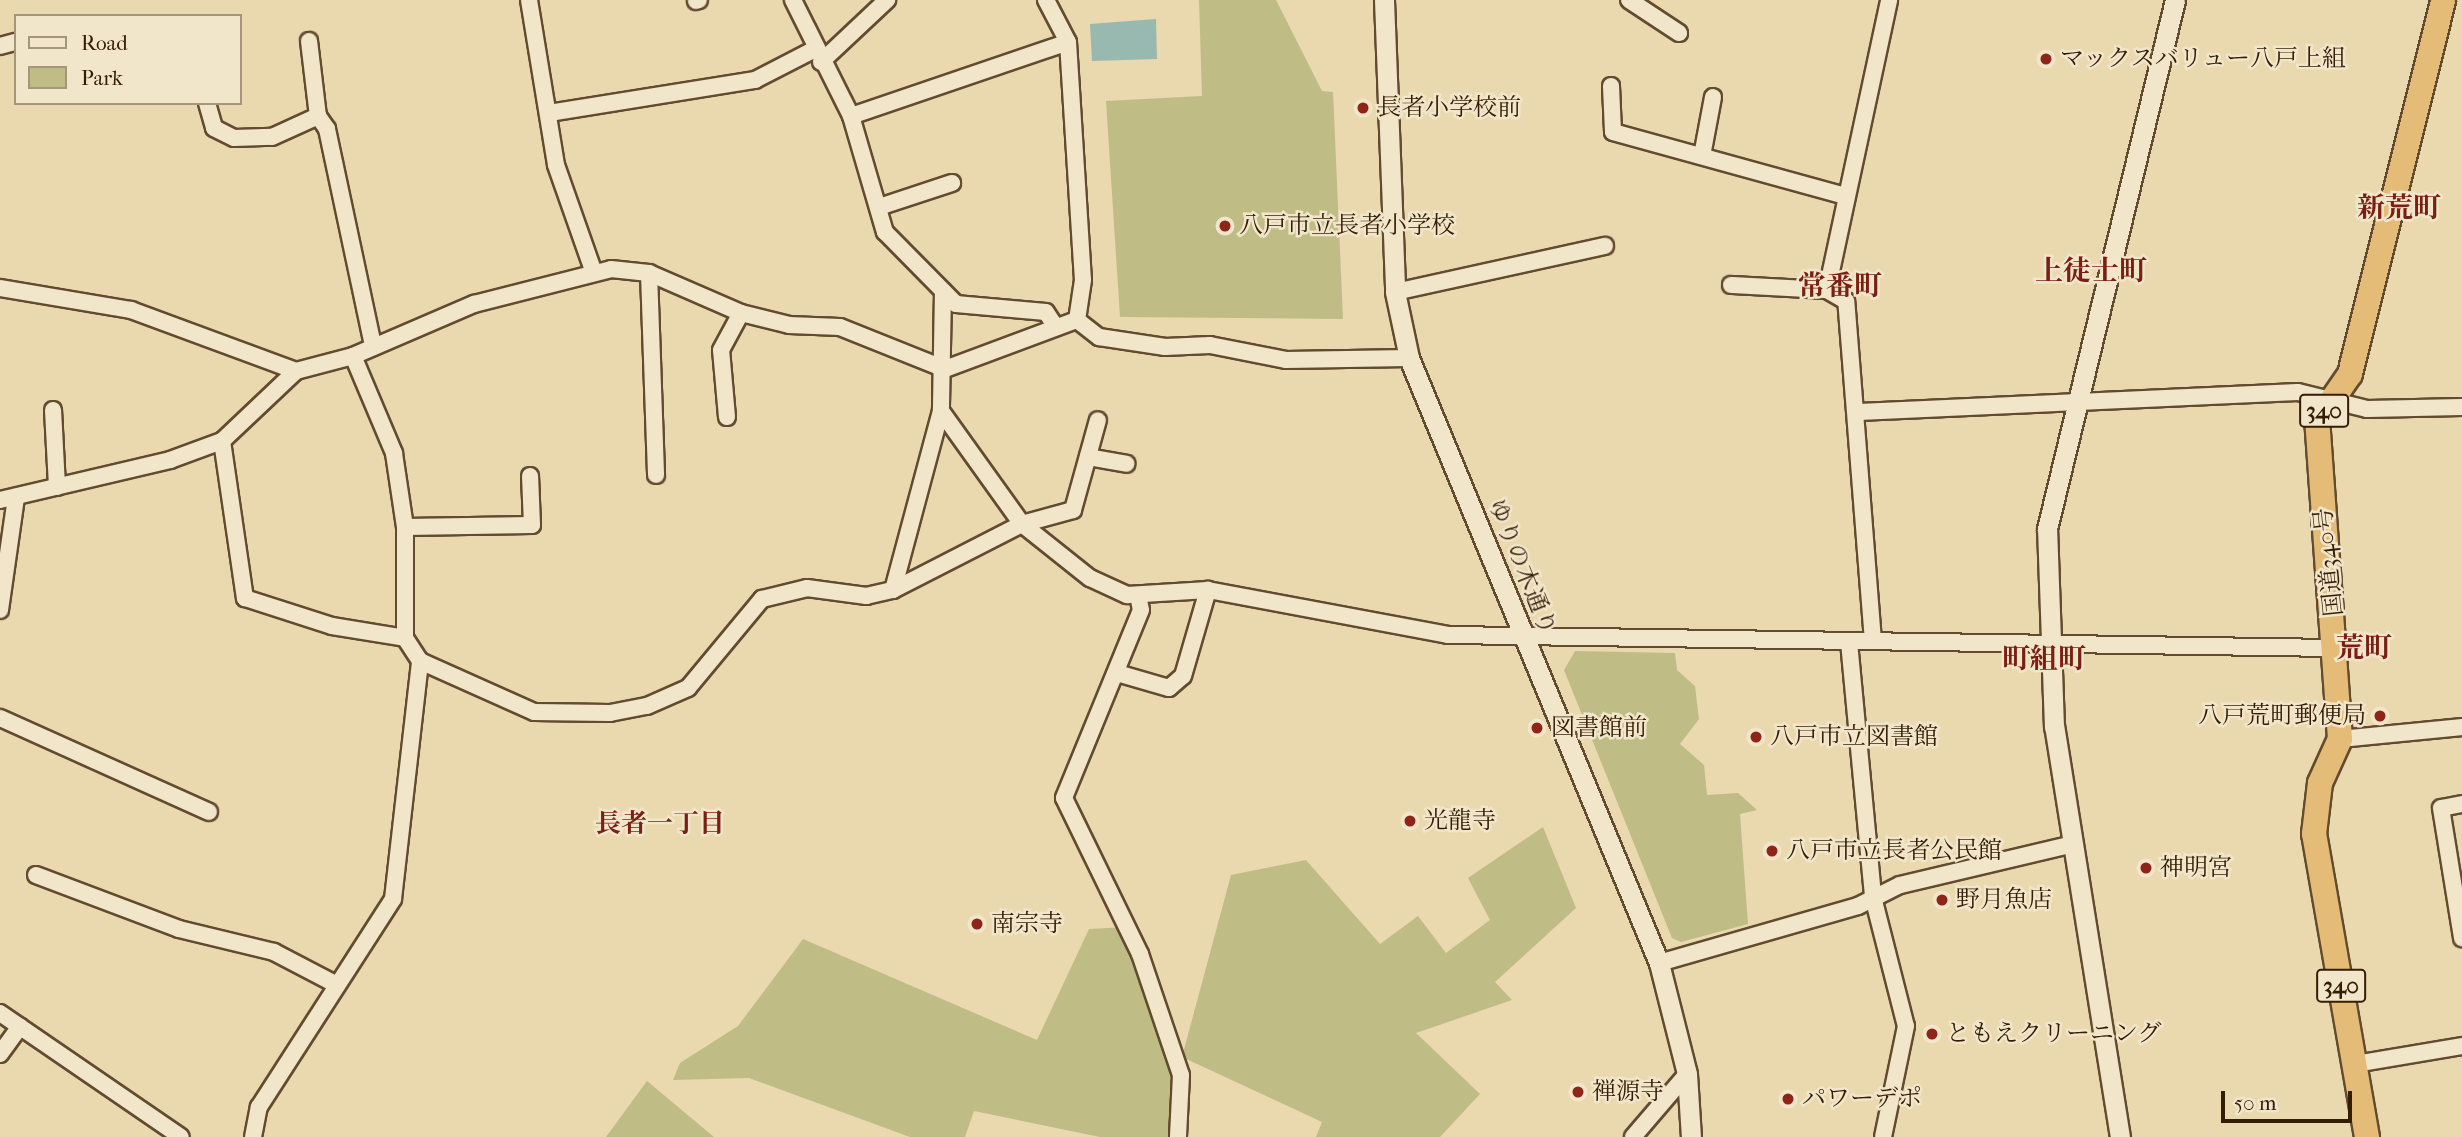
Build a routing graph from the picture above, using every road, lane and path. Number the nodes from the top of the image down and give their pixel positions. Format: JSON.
{"nodes":[{"id":1,"x":529,"y":0,"type":"edge"},
{"id":2,"x":793,"y":0,"type":"edge"},
{"id":3,"x":887,"y":0,"type":"edge"},
{"id":4,"x":1046,"y":0,"type":"edge"},
{"id":5,"x":1384,"y":0,"type":"edge"},
{"id":6,"x":1629,"y":0,"type":"edge"},
{"id":7,"x":1889,"y":0,"type":"edge"},
{"id":8,"x":2175,"y":0,"type":"edge"},
{"id":9,"x":2443,"y":0,"type":"edge"},
{"id":10,"x":1679,"y":33,"type":"dead end"},
{"id":11,"x":309,"y":41,"type":"dead end"},
{"id":12,"x":1068,"y":42,"type":"junction"},
{"id":13,"x":818,"y":55,"type":"junction"},
{"id":14,"x":1611,"y":86,"type":"dead end"},
{"id":15,"x":1713,"y":97,"type":"dead end"},
{"id":16,"x":208,"y":105,"type":"edge"},
{"id":17,"x":549,"y":113,"type":"junction"},
{"id":18,"x":318,"y":116,"type":"junction"},
{"id":19,"x":852,"y":116,"type":"junction"},
{"id":20,"x":1702,"y":156,"type":"junction"},
{"id":21,"x":952,"y":183,"type":"dead end"},
{"id":22,"x":1845,"y":196,"type":"junction"},
{"id":23,"x":879,"y":207,"type":"junction"},
{"id":24,"x":1605,"y":246,"type":"dead end"},
{"id":25,"x":594,"y":273,"type":"junction"},
{"id":26,"x":649,"y":274,"type":"junction"},
{"id":27,"x":1731,"y":285,"type":"dead end"},
{"id":28,"x":0,"y":288,"type":"edge"},
{"id":29,"x":943,"y":290,"type":"junction"},
{"id":30,"x":1827,"y":290,"type":"junction"},
{"id":31,"x":1395,"y":292,"type":"junction"},
{"id":32,"x":741,"y":313,"type":"junction"},
{"id":33,"x":1077,"y":320,"type":"junction"},
{"id":34,"x":1055,"y":326,"type":"junction"},
{"id":35,"x":373,"y":345,"type":"junction"},
{"id":36,"x":353,"y":356,"type":"junction"},
{"id":37,"x":1409,"y":358,"type":"junction"},
{"id":38,"x":945,"y":369,"type":"junction"},
{"id":39,"x":296,"y":372,"type":"junction"},
{"id":40,"x":2082,"y":401,"type":"junction"},
{"id":41,"x":2329,"y":402,"type":"junction"},
{"id":42,"x":2462,"y":407,"type":"edge"},
{"id":43,"x":52,"y":410,"type":"dead end"},
{"id":44,"x":941,"y":411,"type":"junction"},
{"id":45,"x":1859,"y":412,"type":"junction"},
{"id":46,"x":727,"y":418,"type":"dead end"},
{"id":47,"x":1098,"y":420,"type":"dead end"},
{"id":48,"x":222,"y":441,"type":"junction"},
{"id":49,"x":1088,"y":457,"type":"junction"},
{"id":50,"x":1126,"y":464,"type":"dead end"},
{"id":51,"x":656,"y":475,"type":"dead end"},
{"id":52,"x":530,"y":476,"type":"dead end"},
{"id":53,"x":57,"y":486,"type":"junction"},
{"id":54,"x":8,"y":498,"type":"edge"},
{"id":55,"x":1022,"y":524,"type":"junction"},
{"id":56,"x":405,"y":527,"type":"junction"},
{"id":57,"x":893,"y":590,"type":"junction"},
{"id":58,"x":1208,"y":590,"type":"junction"},
{"id":59,"x":1138,"y":594,"type":"junction"},
{"id":60,"x":0,"y":610,"type":"edge"},
{"id":61,"x":1524,"y":637,"type":"junction"},
{"id":62,"x":405,"y":638,"type":"junction"},
{"id":63,"x":1873,"y":641,"type":"junction"},
{"id":64,"x":1849,"y":642,"type":"junction"},
{"id":65,"x":2048,"y":647,"type":"junction"},
{"id":66,"x":2338,"y":648,"type":"junction"},
{"id":67,"x":420,"y":661,"type":"junction"},
{"id":68,"x":1117,"y":673,"type":"junction"},
{"id":69,"x":0,"y":718,"type":"edge"},
{"id":70,"x":2462,"y":727,"type":"edge"},
{"id":71,"x":2340,"y":739,"type":"junction"},
{"id":72,"x":2462,"y":804,"type":"edge"},
{"id":73,"x":209,"y":812,"type":"dead end"},
{"id":74,"x":2069,"y":845,"type":"junction"},
{"id":75,"x":36,"y":874,"type":"dead end"},
{"id":76,"x":1873,"y":897,"type":"junction"},
{"id":77,"x":2462,"y":938,"type":"edge"},
{"id":78,"x":1659,"y":963,"type":"junction"},
{"id":79,"x":337,"y":985,"type":"junction"},
{"id":80,"x":0,"y":1013,"type":"edge"},
{"id":81,"x":20,"y":1026,"type":"junction"},
{"id":82,"x":2462,"y":1046,"type":"edge"},
{"id":83,"x":0,"y":1054,"type":"edge"},
{"id":84,"x":2355,"y":1064,"type":"junction"},
{"id":85,"x":1687,"y":1074,"type":"junction"},
{"id":86,"x":181,"y":1137,"type":"edge"},
{"id":87,"x":253,"y":1137,"type":"edge"},
{"id":88,"x":1178,"y":1137,"type":"edge"},
{"id":89,"x":1633,"y":1137,"type":"edge"},
{"id":90,"x":1691,"y":1137,"type":"edge"},
{"id":91,"x":1883,"y":1137,"type":"edge"},
{"id":92,"x":2120,"y":1137,"type":"edge"},
{"id":93,"x":2367,"y":1137,"type":"edge"}],
"edges":[{"from":1,"to":17,"type":"street"},
{"from":2,"to":13,"type":"street"},
{"from":3,"to":13,"type":"street"},
{"from":4,"to":12,"type":"street"},
{"from":5,"to":31,"type":"street","name":"ゆりの木通り"},
{"from":6,"to":10,"type":"street"},
{"from":7,"to":22,"type":"street"},
{"from":8,"to":40,"type":"street"},
{"from":9,"to":41,"type":"highway","name":"国道340号","number":"340"},
{"from":11,"to":18,"type":"street"},
{"from":12,"to":19,"type":"street"},
{"from":12,"to":33,"type":"street"},
{"from":13,"to":17,"type":"street"},
{"from":13,"to":19,"type":"street"},
{"from":14,"to":20,"type":"street"},
{"from":15,"to":20,"type":"street"},
{"from":16,"to":18,"type":"street"},
{"from":17,"to":25,"type":"street"},
{"from":18,"to":35,"type":"street"},
{"from":19,"to":23,"type":"street"},
{"from":20,"to":22,"type":"street"},
{"from":21,"to":23,"type":"street"},
{"from":22,"to":30,"type":"street"},
{"from":23,"to":29,"type":"street"},
{"from":24,"to":31,"type":"street"},
{"from":25,"to":26,"type":"street"},
{"from":25,"to":35,"type":"street"},
{"from":26,"to":32,"type":"street"},
{"from":26,"to":51,"type":"street"},
{"from":27,"to":30,"type":"street"},
{"from":28,"to":39,"type":"street"},
{"from":29,"to":34,"type":"street"},
{"from":29,"to":38,"type":"street"},
{"from":30,"to":45,"type":"street"},
{"from":31,"to":37,"type":"street","name":"ゆりの木通り"},
{"from":32,"to":38,"type":"street"},
{"from":32,"to":46,"type":"street"},
{"from":33,"to":34,"type":"street"},
{"from":33,"to":37,"type":"street"},
{"from":34,"to":38,"type":"street"},
{"from":35,"to":36,"type":"street"},
{"from":36,"to":39,"type":"street"},
{"from":36,"to":56,"type":"street"},
{"from":37,"to":61,"type":"street","name":"ゆりの木通り"},
{"from":38,"to":44,"type":"street"},
{"from":39,"to":48,"type":"street"},
{"from":40,"to":41,"type":"street"},
{"from":40,"to":45,"type":"street"},
{"from":40,"to":65,"type":"street"},
{"from":41,"to":42,"type":"street"},
{"from":41,"to":66,"type":"highway","name":"国道340号","number":"340"},
{"from":43,"to":53,"type":"street"},
{"from":44,"to":55,"type":"street"},
{"from":44,"to":57,"type":"street"},
{"from":45,"to":63,"type":"street"},
{"from":47,"to":49,"type":"street"},
{"from":48,"to":53,"type":"street"},
{"from":48,"to":62,"type":"street"},
{"from":49,"to":50,"type":"street"},
{"from":49,"to":55,"type":"street"},
{"from":52,"to":56,"type":"street"},
{"from":53,"to":54,"type":"street"},
{"from":54,"to":60,"type":"street"},
{"from":55,"to":57,"type":"street"},
{"from":55,"to":59,"type":"street"},
{"from":56,"to":62,"type":"street"},
{"from":57,"to":67,"type":"street"},
{"from":58,"to":59,"type":"street"},
{"from":58,"to":61,"type":"street"},
{"from":58,"to":68,"type":"street"},
{"from":59,"to":68,"type":"street"},
{"from":61,"to":64,"type":"street"},
{"from":61,"to":78,"type":"street","name":"ゆりの木通り"},
{"from":62,"to":67,"type":"street"},
{"from":63,"to":64,"type":"street"},
{"from":63,"to":65,"type":"street"},
{"from":64,"to":76,"type":"street"},
{"from":65,"to":66,"type":"street"},
{"from":65,"to":74,"type":"street"},
{"from":66,"to":71,"type":"highway","name":"国道340号","number":"340"},
{"from":67,"to":79,"type":"street"},
{"from":68,"to":88,"type":"street"},
{"from":69,"to":73,"type":"street"},
{"from":70,"to":71,"type":"street"},
{"from":71,"to":84,"type":"highway","name":"国道340号","number":"340"},
{"from":72,"to":77,"type":"street"},
{"from":74,"to":76,"type":"street"},
{"from":74,"to":92,"type":"street"},
{"from":75,"to":79,"type":"street"},
{"from":76,"to":78,"type":"street"},
{"from":76,"to":91,"type":"street"},
{"from":78,"to":85,"type":"street","name":"ゆりの木通り"},
{"from":79,"to":87,"type":"street"},
{"from":80,"to":81,"type":"street"},
{"from":81,"to":83,"type":"street"},
{"from":81,"to":86,"type":"street"},
{"from":82,"to":84,"type":"street"},
{"from":84,"to":93,"type":"highway","name":"国道340号","number":"340"},
{"from":85,"to":89,"type":"street"},
{"from":85,"to":90,"type":"street","name":"ゆりの木通り"}]}
